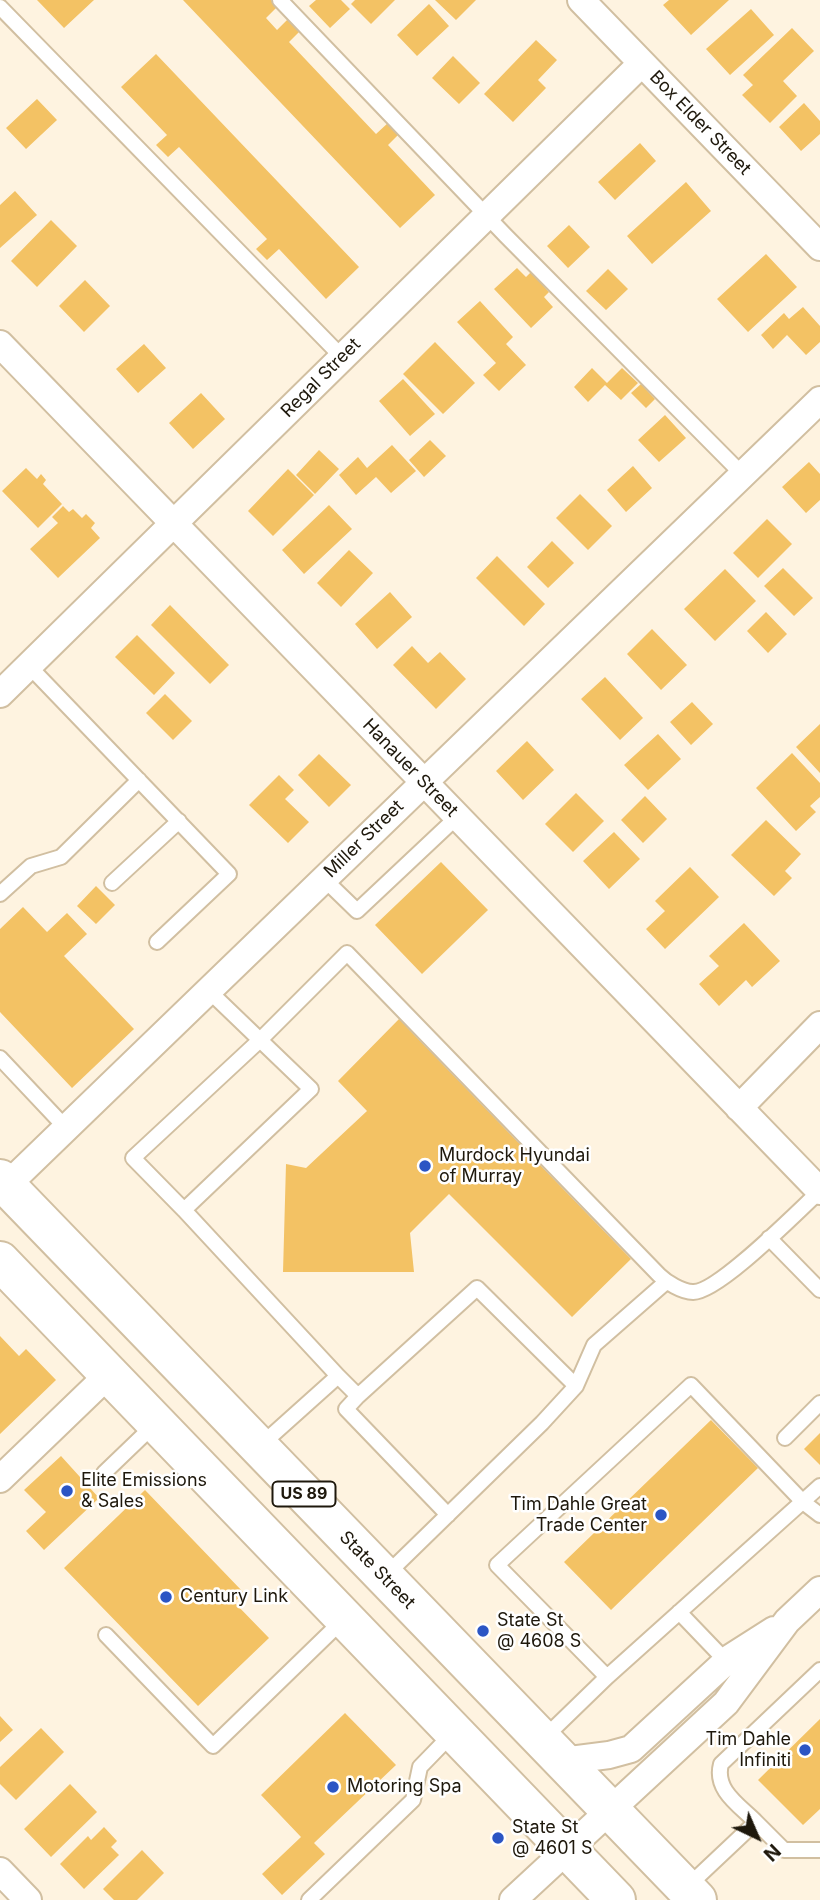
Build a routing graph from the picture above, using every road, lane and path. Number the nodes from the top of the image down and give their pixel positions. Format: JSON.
{"nodes":[{"id":1,"x":279,"y":0,"type":"edge"},
{"id":2,"x":581,"y":0,"type":"edge"},
{"id":3,"x":0,"y":7,"type":"edge"},
{"id":4,"x":642,"y":63,"type":"junction"},
{"id":5,"x":487,"y":216,"type":"junction"},
{"id":6,"x":820,"y":247,"type":"edge"},
{"id":7,"x":0,"y":344,"type":"edge"},
{"id":8,"x":342,"y":357,"type":"junction"},
{"id":9,"x":820,"y":400,"type":"edge"},
{"id":10,"x":743,"y":475,"type":"junction"},
{"id":11,"x":173,"y":525,"type":"junction"},
{"id":12,"x":29,"y":666,"type":"junction"},
{"id":13,"x":2,"y":687,"type":"edge"},
{"id":14,"x":139,"y":780,"type":"junction"},
{"id":15,"x":424,"y":783,"type":"junction"},
{"id":16,"x":457,"y":817,"type":"junction"},
{"id":17,"x":178,"y":821,"type":"junction"},
{"id":18,"x":323,"y":878,"type":"junction"},
{"id":19,"x":112,"y":883,"type":"dead end"},
{"id":20,"x":0,"y":894,"type":"edge"},
{"id":21,"x":157,"y":942,"type":"dead end"},
{"id":22,"x":208,"y":990,"type":"junction"},
{"id":23,"x":820,"y":1025,"type":"edge"},
{"id":24,"x":260,"y":1040,"type":"junction"},
{"id":25,"x":0,"y":1058,"type":"edge"},
{"id":26,"x":739,"y":1108,"type":"junction"},
{"id":27,"x":66,"y":1128,"type":"junction"},
{"id":28,"x":2,"y":1186,"type":"edge"},
{"id":29,"x":820,"y":1191,"type":"edge"},
{"id":30,"x":184,"y":1210,"type":"junction"},
{"id":31,"x":769,"y":1238,"type":"junction"},
{"id":32,"x":0,"y":1261,"type":"edge"},
{"id":33,"x":666,"y":1282,"type":"junction"},
{"id":34,"x":820,"y":1290,"type":"edge"},
{"id":35,"x":109,"y":1374,"type":"junction"},
{"id":36,"x":338,"y":1376,"type":"junction"},
{"id":37,"x":576,"y":1385,"type":"junction"},
{"id":38,"x":358,"y":1396,"type":"junction"},
{"id":39,"x":820,"y":1403,"type":"edge"},
{"id":40,"x":156,"y":1423,"type":"junction"},
{"id":41,"x":785,"y":1438,"type":"dead end"},
{"id":42,"x":259,"y":1447,"type":"junction"},
{"id":43,"x":104,"y":1473,"type":"dead end"},
{"id":44,"x":0,"y":1479,"type":"edge"},
{"id":45,"x":820,"y":1486,"type":"edge"},
{"id":46,"x":803,"y":1502,"type":"junction"},
{"id":47,"x":448,"y":1515,"type":"junction"},
{"id":48,"x":820,"y":1515,"type":"edge"},
{"id":49,"x":384,"y":1577,"type":"junction"},
{"id":50,"x":820,"y":1590,"type":"edge"},
{"id":51,"x":680,"y":1612,"type":"junction"},
{"id":52,"x":345,"y":1618,"type":"junction"},
{"id":53,"x":787,"y":1621,"type":"junction"},
{"id":54,"x":106,"y":1635,"type":"dead end"},
{"id":55,"x":726,"y":1661,"type":"junction"},
{"id":56,"x":820,"y":1670,"type":"edge"},
{"id":57,"x":607,"y":1677,"type":"junction"},
{"id":58,"x":454,"y":1732,"type":"junction"},
{"id":59,"x":552,"y":1751,"type":"junction"},
{"id":60,"x":608,"y":1809,"type":"junction"},
{"id":61,"x":755,"y":1822,"type":"junction"},
{"id":62,"x":567,"y":1849,"type":"junction"},
{"id":63,"x":820,"y":1850,"type":"edge"},
{"id":64,"x":0,"y":1871,"type":"edge"},
{"id":65,"x":691,"y":1894,"type":"edge"},
{"id":66,"x":28,"y":1900,"type":"edge"},
{"id":67,"x":309,"y":1900,"type":"edge"},
{"id":68,"x":513,"y":1900,"type":"edge"},
{"id":69,"x":616,"y":1900,"type":"edge"}],
"edges":[{"from":1,"to":5,"type":"lane"},
{"from":2,"to":4,"type":"street","name":"Box Elder Street"},
{"from":3,"to":8,"type":"lane"},
{"from":4,"to":5,"type":"street","name":"Regal Street"},
{"from":4,"to":6,"type":"street","name":"Box Elder Street"},
{"from":5,"to":8,"type":"street","name":"Regal Street"},
{"from":5,"to":10,"type":"lane"},
{"from":7,"to":11,"type":"street","name":"Hanauer Street"},
{"from":8,"to":11,"type":"street","name":"Regal Street"},
{"from":9,"to":10,"type":"street","name":"Miller Street"},
{"from":10,"to":15,"type":"street","name":"Miller Street"},
{"from":11,"to":12,"type":"street","name":"Regal Street"},
{"from":11,"to":15,"type":"street","name":"Hanauer Street"},
{"from":12,"to":13,"type":"street","name":"Regal Street"},
{"from":12,"to":14,"type":"lane"},
{"from":14,"to":17,"type":"lane"},
{"from":14,"to":20,"type":"lane"},
{"from":15,"to":16,"type":"street","name":"Hanauer Street"},
{"from":15,"to":18,"type":"street","name":"Miller Street"},
{"from":16,"to":18,"type":"lane"},
{"from":16,"to":26,"type":"street","name":"Hanauer Street"},
{"from":17,"to":19,"type":"lane"},
{"from":17,"to":21,"type":"lane"},
{"from":18,"to":22,"type":"street","name":"Miller Street"},
{"from":22,"to":24,"type":"lane"},
{"from":22,"to":27,"type":"street","name":"Miller Street"},
{"from":23,"to":26,"type":"street"},
{"from":24,"to":30,"type":"lane"},
{"from":24,"to":30,"type":"lane"},
{"from":24,"to":33,"type":"lane"},
{"from":25,"to":27,"type":"lane"},
{"from":26,"to":29,"type":"street","name":"Hanauer Street"},
{"from":27,"to":28,"type":"street","name":"Miller Street"},
{"from":28,"to":42,"type":"main road","name":"State Street","number":"US 89"},
{"from":29,"to":31,"type":"lane"},
{"from":30,"to":36,"type":"lane"},
{"from":31,"to":33,"type":"lane"},
{"from":31,"to":34,"type":"lane"},
{"from":32,"to":35,"type":"main road","number":"US 89"},
{"from":33,"to":37,"type":"lane"},
{"from":35,"to":40,"type":"main road","number":"US 89"},
{"from":35,"to":44,"type":"street"},
{"from":36,"to":38,"type":"lane"},
{"from":36,"to":42,"type":"lane"},
{"from":37,"to":38,"type":"lane"},
{"from":37,"to":47,"type":"lane"},
{"from":38,"to":47,"type":"lane"},
{"from":39,"to":41,"type":"lane"},
{"from":40,"to":43,"type":"lane"},
{"from":40,"to":52,"type":"main road","number":"US 89"},
{"from":42,"to":49,"type":"main road","name":"State Street","number":"US 89"},
{"from":45,"to":46,"type":"lane"},
{"from":46,"to":48,"type":"lane"},
{"from":46,"to":51,"type":"lane"},
{"from":46,"to":57,"type":"lane"},
{"from":47,"to":49,"type":"lane"},
{"from":49,"to":59,"type":"main road","name":"State Street","number":"US 89"},
{"from":50,"to":53,"type":"street"},
{"from":51,"to":55,"type":"lane"},
{"from":51,"to":57,"type":"lane"},
{"from":52,"to":54,"type":"lane"},
{"from":52,"to":58,"type":"main road","number":"US 89"},
{"from":53,"to":55,"type":"street"},
{"from":53,"to":60,"type":"street"},
{"from":55,"to":59,"type":"street"},
{"from":56,"to":61,"type":"lane"},
{"from":57,"to":59,"type":"lane"},
{"from":58,"to":62,"type":"main road","number":"US 89"},
{"from":58,"to":67,"type":"lane"},
{"from":59,"to":60,"type":"main road","name":"State Street","number":"US 89"},
{"from":60,"to":62,"type":"street"},
{"from":60,"to":65,"type":"main road","name":"State Street","number":"US 89"},
{"from":61,"to":63,"type":"lane"},
{"from":61,"to":65,"type":"lane"},
{"from":62,"to":68,"type":"street"},
{"from":62,"to":69,"type":"main road","number":"US 89"},
{"from":64,"to":66,"type":"street"}]}
